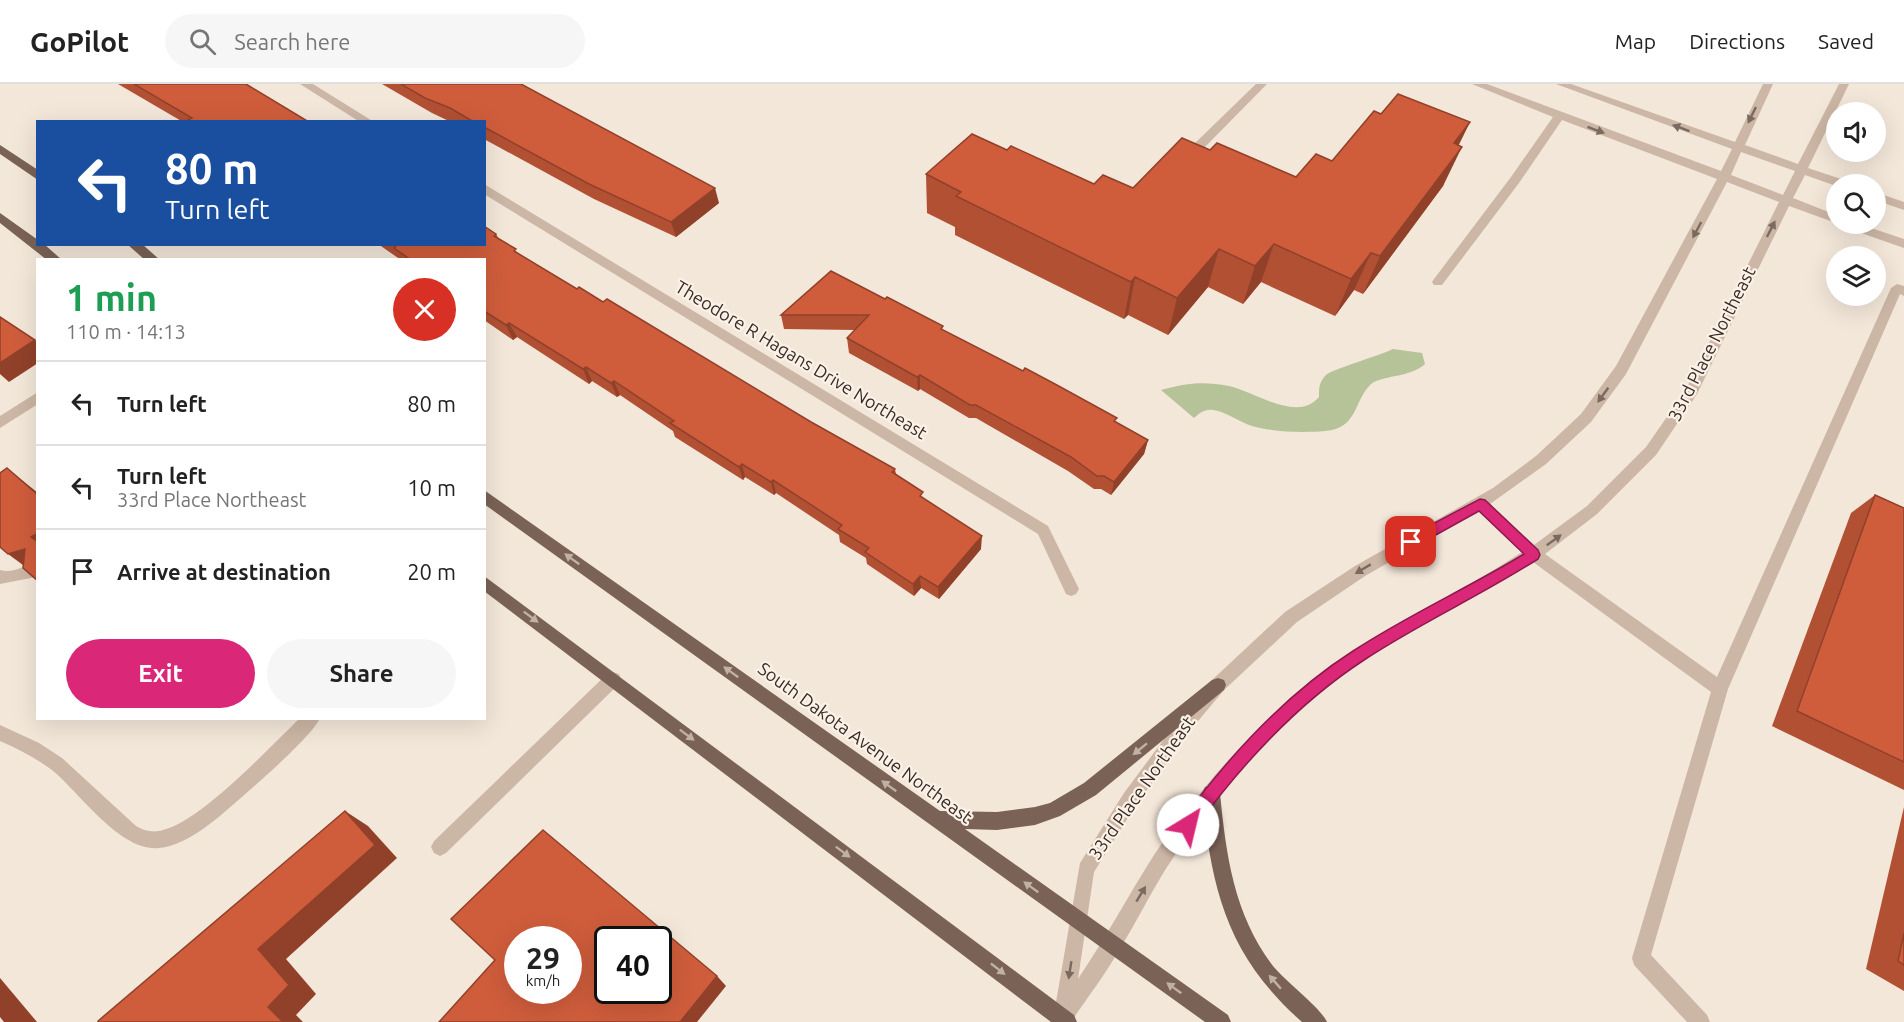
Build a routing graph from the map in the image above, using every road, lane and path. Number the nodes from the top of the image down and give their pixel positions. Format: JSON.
{"nodes":[{"id":1,"x":305,"y":84,"type":"edge"},
{"id":2,"x":1262,"y":84,"type":"edge"},
{"id":3,"x":1477,"y":84,"type":"edge"},
{"id":4,"x":1561,"y":84,"type":"edge"},
{"id":5,"x":1768,"y":84,"type":"edge"},
{"id":6,"x":1844,"y":84,"type":"edge"},
{"id":7,"x":1559,"y":116,"type":"junction"},
{"id":8,"x":366,"y":120,"type":"edge"},
{"id":9,"x":1737,"y":147,"type":"junction"},
{"id":10,"x":0,"y":149,"type":"edge"},
{"id":11,"x":1196,"y":150,"type":"edge"},
{"id":12,"x":1802,"y":170,"type":"junction"},
{"id":13,"x":36,"y":175,"type":"edge"},
{"id":14,"x":1723,"y":177,"type":"junction"},
{"id":15,"x":1826,"y":178,"type":"edge"},
{"id":16,"x":486,"y":189,"type":"edge"},
{"id":17,"x":1886,"y":200,"type":"edge"},
{"id":18,"x":1786,"y":201,"type":"junction"},
{"id":19,"x":1904,"y":206,"type":"edge"},
{"id":20,"x":1826,"y":215,"type":"edge"},
{"id":21,"x":0,"y":217,"type":"edge"},
{"id":22,"x":1876,"y":234,"type":"edge"},
{"id":23,"x":1904,"y":244,"type":"edge"},
{"id":24,"x":36,"y":245,"type":"edge"},
{"id":25,"x":38,"y":246,"type":"edge"},
{"id":26,"x":136,"y":246,"type":"edge"},
{"id":27,"x":53,"y":258,"type":"edge"},
{"id":28,"x":152,"y":258,"type":"edge"},
{"id":29,"x":1438,"y":282,"type":"dead end"},
{"id":30,"x":1904,"y":291,"type":"edge"},
{"id":31,"x":36,"y":398,"type":"edge"},
{"id":32,"x":0,"y":423,"type":"edge"},
{"id":33,"x":486,"y":497,"type":"edge"},
{"id":34,"x":1480,"y":504,"type":"junction"},
{"id":35,"x":1534,"y":555,"type":"junction"},
{"id":36,"x":36,"y":568,"type":"edge"},
{"id":37,"x":0,"y":576,"type":"edge"},
{"id":38,"x":486,"y":584,"type":"edge"},
{"id":39,"x":1071,"y":589,"type":"dead end"},
{"id":40,"x":613,"y":679,"type":"junction"},
{"id":41,"x":1218,"y":685,"type":"junction"},
{"id":42,"x":1720,"y":688,"type":"junction"},
{"id":43,"x":310,"y":720,"type":"edge"},
{"id":44,"x":0,"y":733,"type":"edge"},
{"id":45,"x":1211,"y":793,"type":"junction"},
{"id":46,"x":937,"y":820,"type":"junction"},
{"id":47,"x":440,"y":847,"type":"dead end"},
{"id":48,"x":1078,"y":921,"type":"junction"},
{"id":49,"x":1112,"y":945,"type":"junction"},
{"id":50,"x":1063,"y":1021,"type":"edge"},
{"id":51,"x":1221,"y":1022,"type":"edge"},
{"id":52,"x":1317,"y":1022,"type":"edge"},
{"id":53,"x":1700,"y":1022,"type":"edge"}],
"edges":[{"from":1,"to":8,"type":"street"},
{"from":2,"to":11,"type":"street"},
{"from":3,"to":7,"type":"street"},
{"from":9,"to":4,"type":"street","one_way":true},
{"from":5,"to":9,"type":"street","name":"33rd Place Northeast","one_way":true},
{"from":6,"to":12,"type":"street","name":"33rd Place Northeast"},
{"from":7,"to":14,"type":"street","one_way":true},
{"from":7,"to":29,"type":"street"},
{"from":9,"to":12,"type":"street"},
{"from":9,"to":14,"type":"street","name":"33rd Place Northeast"},
{"from":10,"to":13,"type":"main road"},
{"from":12,"to":15,"type":"street"},
{"from":12,"to":18,"type":"street","name":"33rd Place Northeast"},
{"from":14,"to":18,"type":"street"},
{"from":14,"to":34,"type":"street","name":"33rd Place Northeast","one_way":true},
{"from":16,"to":39,"type":"street","name":"Theodore R Hagans Drive Northeast"},
{"from":17,"to":19,"type":"street"},
{"from":18,"to":20,"type":"street"},
{"from":35,"to":18,"type":"street","name":"33rd Place Northeast","one_way":true},
{"from":21,"to":24,"type":"main road"},
{"from":22,"to":23,"type":"street"},
{"from":25,"to":27,"type":"main road"},
{"from":26,"to":28,"type":"main road"},
{"from":30,"to":42,"type":"street"},
{"from":31,"to":32,"type":"street"},
{"from":46,"to":33,"type":"main road","name":"South Dakota Avenue Northeast","one_way":true},
{"from":34,"to":35,"type":"street"},
{"from":34,"to":41,"type":"street","name":"33rd Place Northeast","one_way":true},
{"from":35,"to":42,"type":"street"},
{"from":35,"to":45,"type":"street","name":"33rd Place Northeast"},
{"from":36,"to":37,"type":"street"},
{"from":38,"to":40,"type":"main road","one_way":true},
{"from":40,"to":47,"type":"street"},
{"from":40,"to":50,"type":"main road","one_way":true},
{"from":41,"to":46,"type":"main road","one_way":true},
{"from":41,"to":48,"type":"street","name":"33rd Place Northeast"},
{"from":42,"to":53,"type":"street"},
{"from":43,"to":44,"type":"street"},
{"from":49,"to":45,"type":"street","name":"33rd Place Northeast","one_way":true},
{"from":52,"to":45,"type":"main road","one_way":true},
{"from":48,"to":46,"type":"main road","name":"South Dakota Avenue Northeast","one_way":true},
{"from":48,"to":49,"type":"main road","name":"South Dakota Avenue Northeast"},
{"from":48,"to":50,"type":"street","name":"33rd Place Northeast","one_way":true},
{"from":49,"to":50,"type":"street","name":"33rd Place Northeast"},
{"from":51,"to":49,"type":"main road","name":"South Dakota Avenue Northeast","one_way":true}]}
